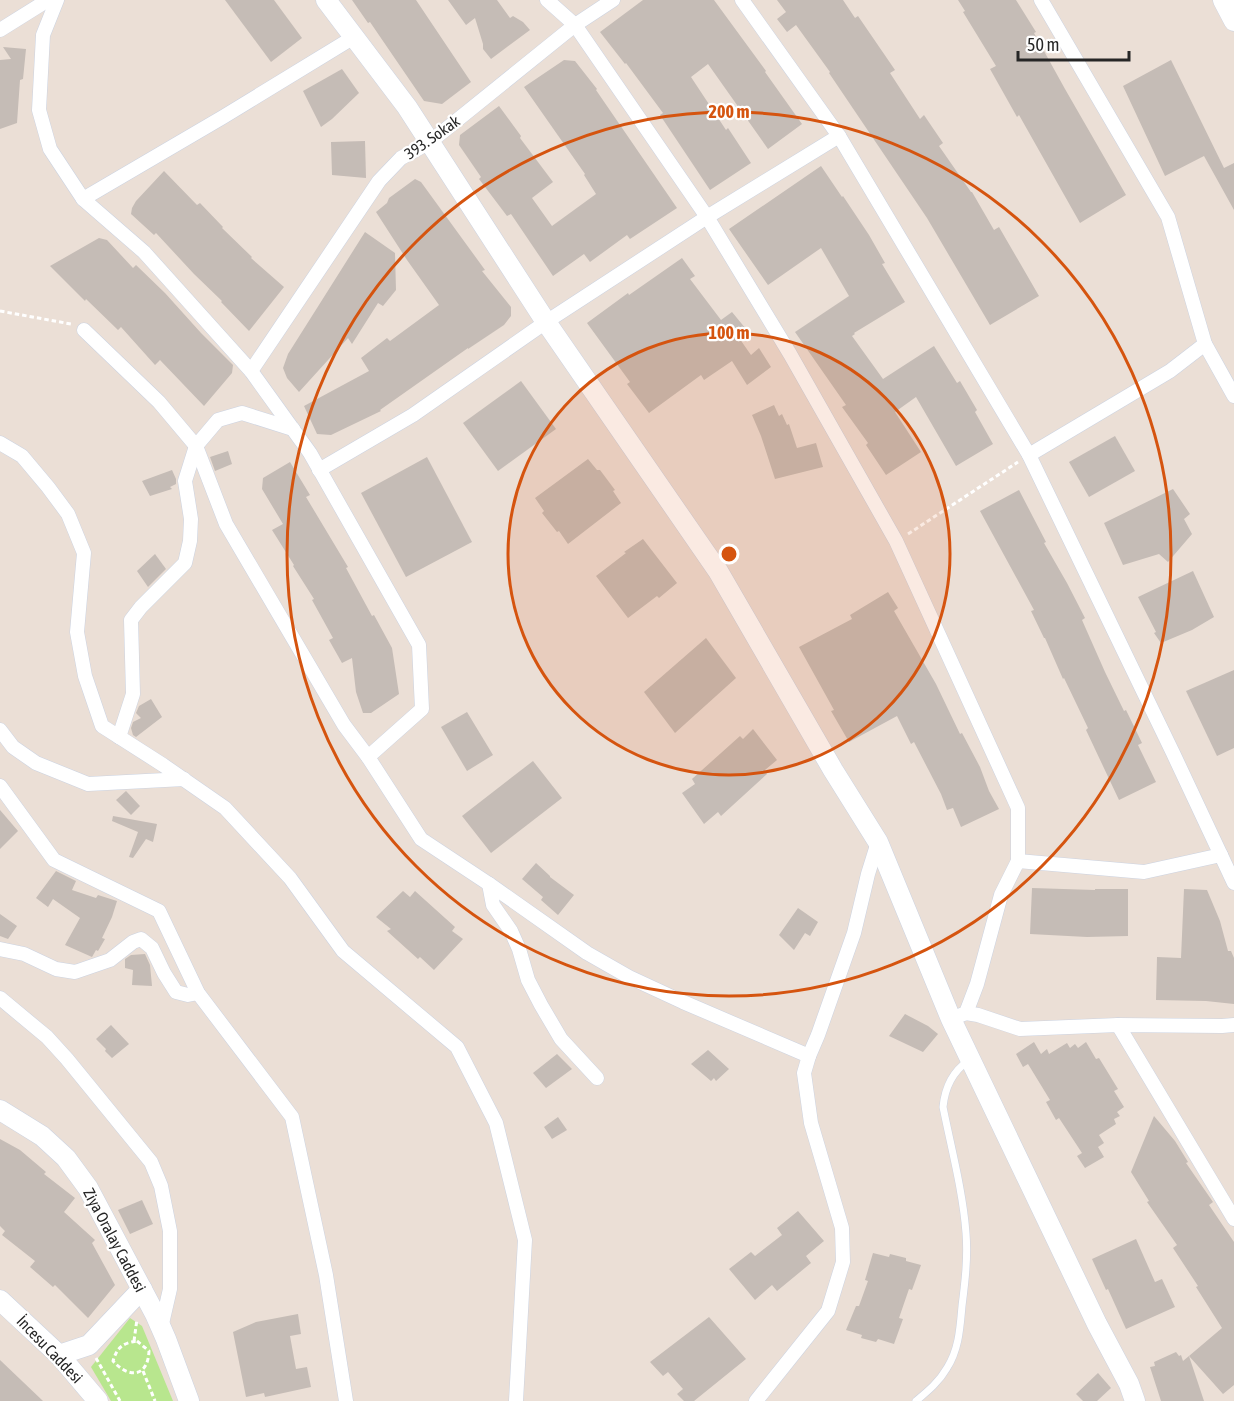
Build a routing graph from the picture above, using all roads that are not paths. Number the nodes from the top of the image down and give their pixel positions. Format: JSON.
{"nodes":[{"id":1,"x":48,"y":0,"type":"edge"},
{"id":2,"x":57,"y":0,"type":"edge"},
{"id":3,"x":326,"y":0,"type":"edge"},
{"id":4,"x":547,"y":0,"type":"edge"},
{"id":5,"x":613,"y":0,"type":"edge"},
{"id":6,"x":742,"y":0,"type":"edge"},
{"id":7,"x":1041,"y":0,"type":"edge"},
{"id":8,"x":1223,"y":0,"type":"edge"},
{"id":9,"x":1234,"y":21,"type":"edge"},
{"id":10,"x":575,"y":25,"type":"junction"},
{"id":11,"x":0,"y":30,"type":"edge"},
{"id":12,"x":354,"y":37,"type":"junction"},
{"id":13,"x":839,"y":136,"type":"junction"},
{"id":14,"x":430,"y":142,"type":"junction"},
{"id":15,"x":83,"y":199,"type":"junction"},
{"id":16,"x":707,"y":217,"type":"junction"},
{"id":17,"x":546,"y":322,"type":"junction"},
{"id":18,"x":84,"y":330,"type":"road end"},
{"id":19,"x":1204,"y":344,"type":"junction"},
{"id":20,"x":251,"y":371,"type":"junction"},
{"id":21,"x":1234,"y":396,"type":"edge"},
{"id":22,"x":292,"y":429,"type":"junction"},
{"id":23,"x":0,"y":443,"type":"edge"},
{"id":24,"x":196,"y":446,"type":"junction"},
{"id":25,"x":1029,"y":455,"type":"junction"},
{"id":26,"x":319,"y":470,"type":"junction"},
{"id":27,"x":0,"y":730,"type":"edge"},
{"id":28,"x":119,"y":737,"type":"junction"},
{"id":29,"x":368,"y":757,"type":"junction"},
{"id":30,"x":183,"y":779,"type":"junction"},
{"id":31,"x":0,"y":786,"type":"edge"},
{"id":32,"x":878,"y":842,"type":"junction"},
{"id":33,"x":1221,"y":855,"type":"junction"},
{"id":34,"x":1018,"y":861,"type":"junction"},
{"id":35,"x":1234,"y":883,"type":"edge"},
{"id":36,"x":489,"y":884,"type":"junction"},
{"id":37,"x":0,"y":949,"type":"edge"},
{"id":38,"x":198,"y":993,"type":"junction"},
{"id":39,"x":0,"y":998,"type":"edge"},
{"id":40,"x":959,"y":1016,"type":"junction"},
{"id":41,"x":1118,"y":1025,"type":"junction"},
{"id":42,"x":1234,"y":1025,"type":"edge"},
{"id":43,"x":808,"y":1056,"type":"junction"},
{"id":44,"x":971,"y":1060,"type":"junction"},
{"id":45,"x":597,"y":1078,"type":"dead end"},
{"id":46,"x":0,"y":1110,"type":"edge"},
{"id":47,"x":1234,"y":1219,"type":"edge"},
{"id":48,"x":142,"y":1289,"type":"junction"},
{"id":49,"x":0,"y":1300,"type":"edge"},
{"id":50,"x":161,"y":1328,"type":"junction"},
{"id":51,"x":59,"y":1355,"type":"junction"},
{"id":52,"x":98,"y":1401,"type":"edge"},
{"id":53,"x":189,"y":1401,"type":"edge"},
{"id":54,"x":346,"y":1401,"type":"edge"},
{"id":55,"x":516,"y":1401,"type":"edge"},
{"id":56,"x":756,"y":1401,"type":"edge"},
{"id":57,"x":916,"y":1401,"type":"edge"},
{"id":58,"x":1135,"y":1401,"type":"edge"}],
"edges":[{"from":1,"to":11,"type":"street"},
{"from":2,"to":15,"type":"street"},
{"from":3,"to":12,"type":"street"},
{"from":4,"to":10,"type":"street"},
{"from":5,"to":10,"type":"street","name":"393. Sokak"},
{"from":6,"to":13,"type":"street"},
{"from":7,"to":19,"type":"street"},
{"from":8,"to":9,"type":"street"},
{"from":10,"to":14,"type":"street","name":"393. Sokak"},
{"from":10,"to":16,"type":"street"},
{"from":12,"to":14,"type":"street"},
{"from":12,"to":15,"type":"street"},
{"from":13,"to":16,"type":"street"},
{"from":13,"to":25,"type":"street"},
{"from":14,"to":17,"type":"street"},
{"from":14,"to":20,"type":"street","name":"393. Sokak"},
{"from":15,"to":20,"type":"street"},
{"from":16,"to":17,"type":"street"},
{"from":16,"to":34,"type":"street"},
{"from":17,"to":26,"type":"street"},
{"from":17,"to":32,"type":"street"},
{"from":18,"to":24,"type":"street"},
{"from":19,"to":21,"type":"street"},
{"from":19,"to":25,"type":"street"},
{"from":20,"to":22,"type":"street"},
{"from":22,"to":24,"type":"street"},
{"from":22,"to":26,"type":"street"},
{"from":23,"to":28,"type":"street"},
{"from":24,"to":28,"type":"street"},
{"from":24,"to":29,"type":"street"},
{"from":25,"to":33,"type":"street"},
{"from":26,"to":29,"type":"street"},
{"from":27,"to":30,"type":"street"},
{"from":28,"to":30,"type":"street"},
{"from":29,"to":36,"type":"street"},
{"from":30,"to":55,"type":"street"},
{"from":31,"to":38,"type":"street"},
{"from":32,"to":40,"type":"street"},
{"from":32,"to":43,"type":"street"},
{"from":33,"to":34,"type":"street"},
{"from":33,"to":35,"type":"street"},
{"from":34,"to":40,"type":"street"},
{"from":36,"to":43,"type":"street"},
{"from":36,"to":45,"type":"street"},
{"from":37,"to":38,"type":"street"},
{"from":38,"to":54,"type":"street"},
{"from":39,"to":50,"type":"street"},
{"from":40,"to":41,"type":"street"},
{"from":40,"to":44,"type":"street"},
{"from":41,"to":42,"type":"street"},
{"from":41,"to":47,"type":"street"},
{"from":43,"to":56,"type":"street"},
{"from":44,"to":57,"type":"lane"},
{"from":44,"to":58,"type":"street"},
{"from":46,"to":48,"type":"street","name":"Ziya Oralay Caddesi"},
{"from":48,"to":50,"type":"street","name":"Ziya Oralay Caddesi"},
{"from":48,"to":51,"type":"street"},
{"from":49,"to":51,"type":"street","name":"İncesu Caddesi"},
{"from":50,"to":53,"type":"street","name":"Ziya Oralay Caddesi"},
{"from":51,"to":52,"type":"street","name":"İncesu Caddesi"}]}
